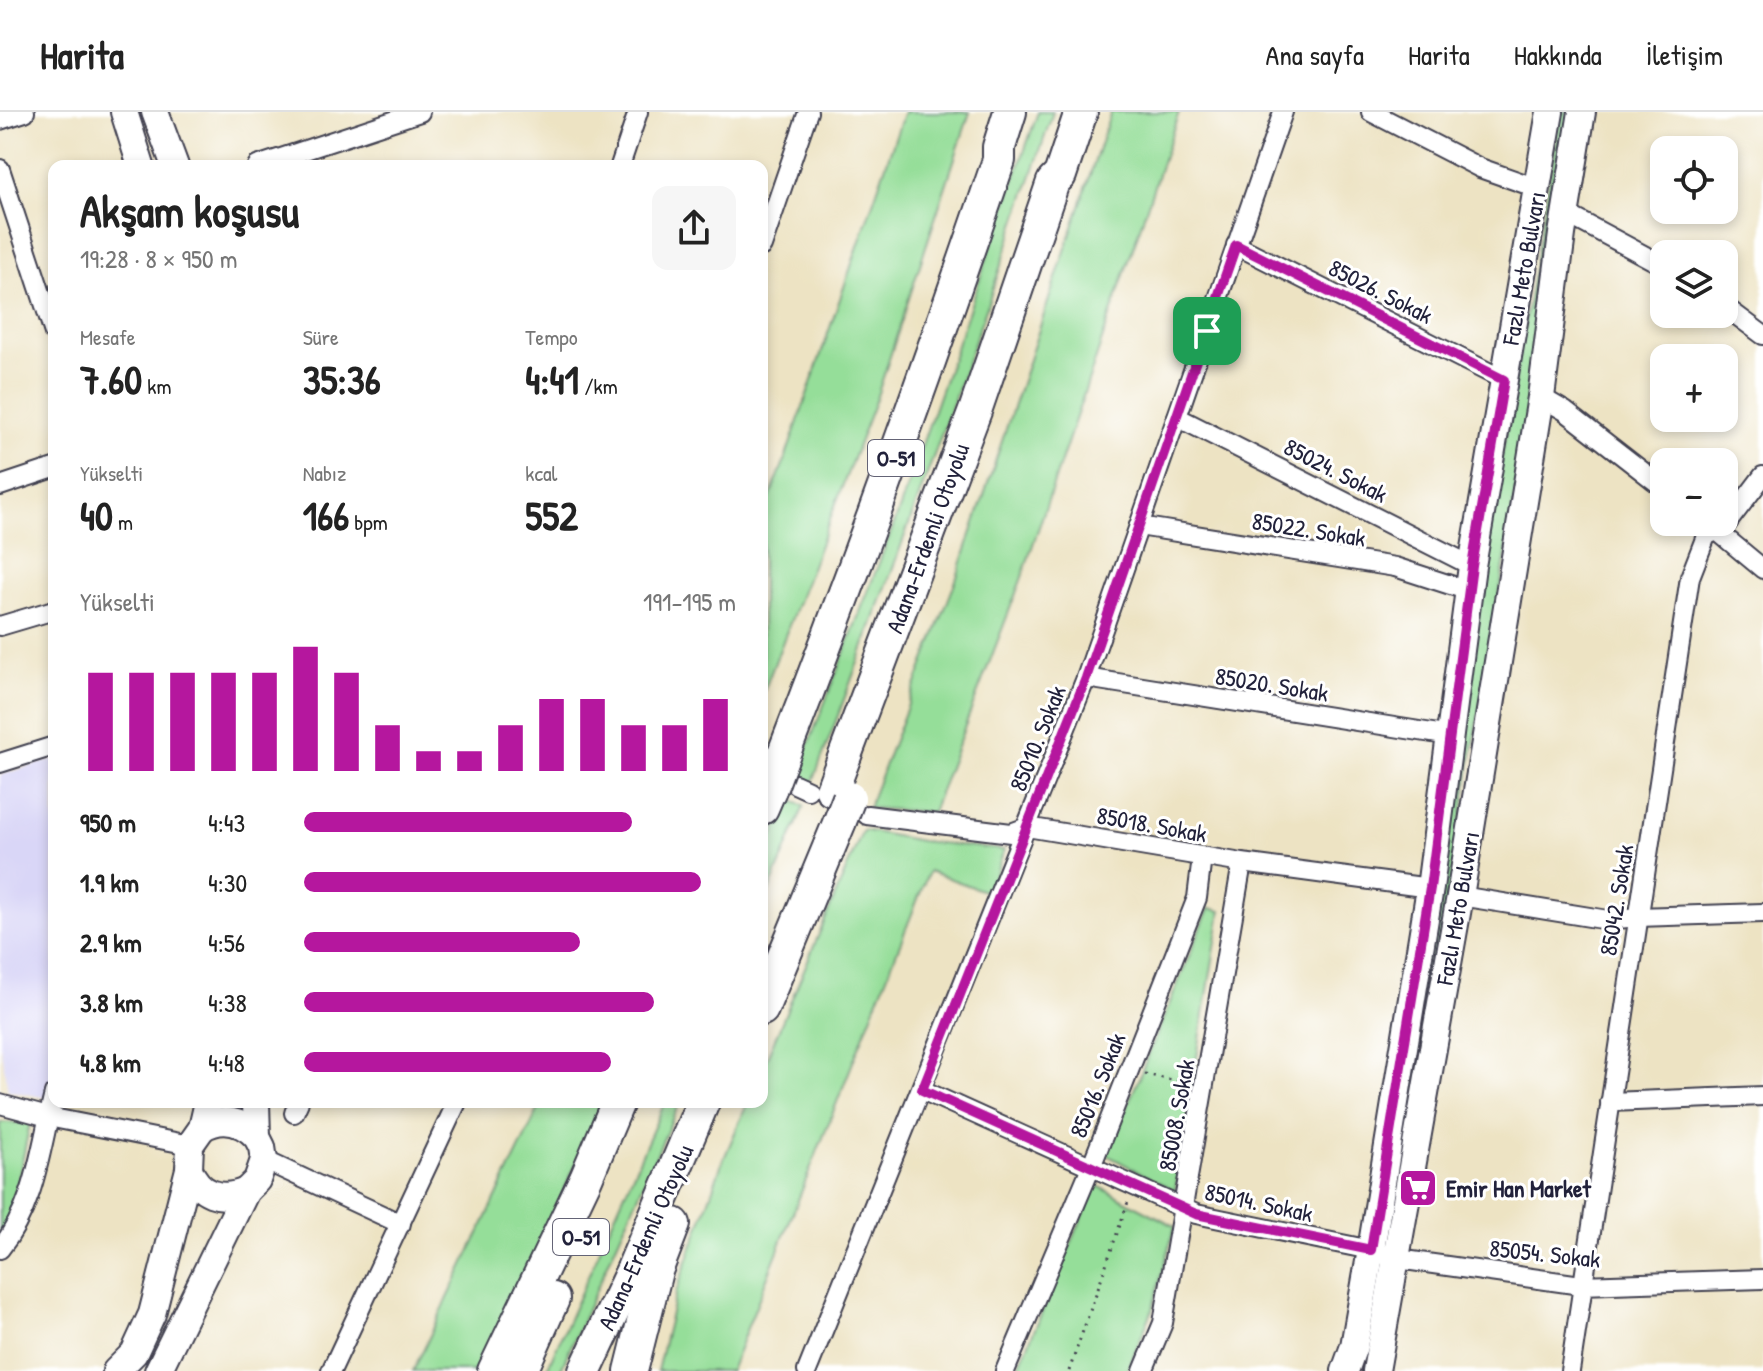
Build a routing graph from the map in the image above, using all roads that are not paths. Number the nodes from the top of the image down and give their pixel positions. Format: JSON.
{"nodes":[{"id":1,"x":25,"y":112,"type":"edge"},
{"id":2,"x":124,"y":112,"type":"edge"},
{"id":3,"x":155,"y":112,"type":"edge"},
{"id":4,"x":420,"y":112,"type":"edge"},
{"id":5,"x":638,"y":112,"type":"edge"},
{"id":6,"x":808,"y":112,"type":"edge"},
{"id":7,"x":1010,"y":112,"type":"edge"},
{"id":8,"x":1081,"y":112,"type":"edge"},
{"id":9,"x":1283,"y":112,"type":"edge"},
{"id":10,"x":1371,"y":112,"type":"edge"},
{"id":11,"x":1550,"y":112,"type":"edge"},
{"id":12,"x":1582,"y":112,"type":"edge"},
{"id":13,"x":0,"y":120,"type":"edge"},
{"id":14,"x":139,"y":160,"type":"edge"},
{"id":15,"x":173,"y":160,"type":"edge"},
{"id":16,"x":275,"y":160,"type":"edge"},
{"id":17,"x":622,"y":160,"type":"edge"},
{"id":18,"x":0,"y":169,"type":"edge"},
{"id":19,"x":1537,"y":188,"type":"junction"},
{"id":20,"x":1565,"y":213,"type":"junction"},
{"id":21,"x":768,"y":229,"type":"edge"},
{"id":22,"x":1236,"y":245,"type":"junction"},
{"id":23,"x":1650,"y":259,"type":"edge"},
{"id":24,"x":48,"y":315,"type":"edge"},
{"id":25,"x":1738,"y":316,"type":"edge"},
{"id":26,"x":1763,"y":335,"type":"edge"},
{"id":27,"x":1504,"y":380,"type":"junction"},
{"id":28,"x":1541,"y":397,"type":"junction"},
{"id":29,"x":1177,"y":417,"type":"junction"},
{"id":30,"x":48,"y":470,"type":"edge"},
{"id":31,"x":1763,"y":476,"type":"edge"},
{"id":32,"x":1650,"y":477,"type":"edge"},
{"id":33,"x":0,"y":486,"type":"edge"},
{"id":34,"x":1738,"y":509,"type":"edge"},
{"id":35,"x":1139,"y":526,"type":"junction"},
{"id":36,"x":1706,"y":536,"type":"edge"},
{"id":37,"x":1723,"y":536,"type":"edge"},
{"id":38,"x":1763,"y":569,"type":"edge"},
{"id":39,"x":1470,"y":579,"type":"junction"},
{"id":40,"x":48,"y":612,"type":"edge"},
{"id":41,"x":0,"y":626,"type":"edge"},
{"id":42,"x":1086,"y":678,"type":"junction"},
{"id":43,"x":1451,"y":736,"type":"junction"},
{"id":44,"x":48,"y":748,"type":"edge"},
{"id":45,"x":0,"y":763,"type":"edge"},
{"id":46,"x":808,"y":794,"type":"edge"},
{"id":47,"x":1027,"y":827,"type":"junction"},
{"id":48,"x":1202,"y":857,"type":"junction"},
{"id":49,"x":1242,"y":863,"type":"junction"},
{"id":50,"x":1430,"y":888,"type":"junction"},
{"id":51,"x":1460,"y":896,"type":"junction"},
{"id":52,"x":1763,"y":913,"type":"edge"},
{"id":53,"x":1637,"y":917,"type":"junction"},
{"id":54,"x":768,"y":939,"type":"edge"},
{"id":55,"x":768,"y":981,"type":"edge"},
{"id":56,"x":922,"y":1090,"type":"junction"},
{"id":57,"x":1763,"y":1096,"type":"edge"},
{"id":58,"x":1,"y":1099,"type":"edge"},
{"id":59,"x":1610,"y":1102,"type":"junction"},
{"id":60,"x":50,"y":1108,"type":"edge"},
{"id":61,"x":206,"y":1108,"type":"edge"},
{"id":62,"x":257,"y":1108,"type":"edge"},
{"id":63,"x":454,"y":1108,"type":"edge"},
{"id":64,"x":615,"y":1108,"type":"edge"},
{"id":65,"x":637,"y":1108,"type":"edge"},
{"id":66,"x":700,"y":1108,"type":"edge"},
{"id":67,"x":722,"y":1108,"type":"edge"},
{"id":68,"x":48,"y":1117,"type":"junction"},
{"id":69,"x":193,"y":1147,"type":"junction"},
{"id":70,"x":260,"y":1148,"type":"junction"},
{"id":71,"x":1091,"y":1167,"type":"junction"},
{"id":72,"x":246,"y":1191,"type":"junction"},
{"id":73,"x":1184,"y":1209,"type":"junction"},
{"id":74,"x":401,"y":1224,"type":"junction"},
{"id":75,"x":0,"y":1249,"type":"edge"},
{"id":76,"x":1371,"y":1250,"type":"junction"},
{"id":77,"x":1398,"y":1259,"type":"junction"},
{"id":78,"x":1763,"y":1279,"type":"edge"},
{"id":79,"x":1581,"y":1285,"type":"junction"},
{"id":80,"x":810,"y":1370,"type":"edge"},
{"id":81,"x":116,"y":1371,"type":"edge"},
{"id":82,"x":158,"y":1371,"type":"edge"},
{"id":83,"x":331,"y":1371,"type":"edge"},
{"id":84,"x":494,"y":1371,"type":"edge"},
{"id":85,"x":521,"y":1371,"type":"edge"},
{"id":86,"x":585,"y":1371,"type":"edge"},
{"id":87,"x":631,"y":1371,"type":"edge"},
{"id":88,"x":1005,"y":1371,"type":"edge"},
{"id":89,"x":1143,"y":1371,"type":"edge"},
{"id":90,"x":1345,"y":1371,"type":"edge"},
{"id":91,"x":1376,"y":1371,"type":"edge"},
{"id":92,"x":1570,"y":1371,"type":"edge"}],
"edges":[{"from":1,"to":13,"type":"street"},
{"from":2,"to":14,"type":"main road"},
{"from":3,"to":15,"type":"main road"},
{"from":4,"to":16,"type":"street"},
{"from":5,"to":17,"type":"street"},
{"from":6,"to":21,"type":"street"},
{"from":7,"to":46,"type":"highway","name":"Adana-Erdemli Otoyolu","number":"O-51"},
{"from":8,"to":46,"type":"highway","name":"Adana-Erdemli Otoyolu","number":"O-51"},
{"from":9,"to":22,"type":"street","name":"85010. Sokak"},
{"from":10,"to":19,"type":"street"},
{"from":11,"to":19,"type":"main road","name":"Fazlı Meto Bulvarı"},
{"from":12,"to":20,"type":"main road","name":"Fazlı Meto Bulvarı"},
{"from":18,"to":24,"type":"street"},
{"from":19,"to":27,"type":"main road","name":"Fazlı Meto Bulvarı"},
{"from":20,"to":23,"type":"street"},
{"from":20,"to":28,"type":"main road","name":"Fazlı Meto Bulvarı"},
{"from":22,"to":27,"type":"street","name":"85026. Sokak"},
{"from":22,"to":29,"type":"street","name":"85010. Sokak"},
{"from":25,"to":26,"type":"street"},
{"from":27,"to":39,"type":"main road","name":"Fazlı Meto Bulvarı"},
{"from":28,"to":32,"type":"street"},
{"from":28,"to":51,"type":"main road","name":"Fazlı Meto Bulvarı"},
{"from":29,"to":35,"type":"street","name":"85010. Sokak"},
{"from":29,"to":39,"type":"street","name":"85024. Sokak"},
{"from":30,"to":33,"type":"street"},
{"from":31,"to":34,"type":"street","name":"85042. Sokak"},
{"from":35,"to":39,"type":"street","name":"85022. Sokak"},
{"from":35,"to":42,"type":"street","name":"85010. Sokak"},
{"from":36,"to":53,"type":"street","name":"85042. Sokak"},
{"from":37,"to":38,"type":"street"},
{"from":39,"to":43,"type":"main road","name":"Fazlı Meto Bulvarı"},
{"from":40,"to":41,"type":"street"},
{"from":42,"to":43,"type":"street","name":"85020. Sokak"},
{"from":42,"to":47,"type":"street","name":"85010. Sokak"},
{"from":43,"to":50,"type":"main road","name":"Fazlı Meto Bulvarı"},
{"from":44,"to":45,"type":"street"},
{"from":46,"to":47,"type":"street","name":"85018. Sokak"},
{"from":46,"to":54,"type":"highway","name":"Adana-Erdemli Otoyolu","number":"O-51"},
{"from":46,"to":55,"type":"highway"},
{"from":47,"to":48,"type":"street","name":"85018. Sokak"},
{"from":47,"to":56,"type":"street","name":"85010. Sokak"},
{"from":48,"to":49,"type":"street","name":"85018. Sokak"},
{"from":48,"to":71,"type":"street","name":"85016. Sokak"},
{"from":49,"to":50,"type":"street","name":"85018. Sokak"},
{"from":49,"to":73,"type":"street","name":"85008. Sokak"},
{"from":50,"to":76,"type":"main road","name":"Fazlı Meto Bulvarı"},
{"from":51,"to":53,"type":"street"},
{"from":51,"to":77,"type":"main road","name":"Fazlı Meto Bulvarı"},
{"from":52,"to":53,"type":"street"},
{"from":53,"to":59,"type":"street","name":"85042. Sokak"},
{"from":56,"to":71,"type":"street","name":"85014. Sokak"},
{"from":56,"to":80,"type":"street","name":"85010. Sokak"},
{"from":57,"to":59,"type":"street"},
{"from":58,"to":68,"type":"street"},
{"from":59,"to":79,"type":"street","name":"85042. Sokak"},
{"from":60,"to":68,"type":"street"},
{"from":61,"to":69,"type":"main road"},
{"from":62,"to":70,"type":"main road"},
{"from":63,"to":74,"type":"street"},
{"from":64,"to":84,"type":"highway"},
{"from":65,"to":85,"type":"highway","number":"O-51"},
{"from":66,"to":86,"type":"highway","name":"Adana-Erdemli Otoyolu","number":"O-51"},
{"from":67,"to":87,"type":"highway"},
{"from":68,"to":69,"type":"street"},
{"from":68,"to":75,"type":"street"},
{"from":69,"to":70,"type":"main road"},
{"from":69,"to":72,"type":"main road"},
{"from":69,"to":81,"type":"main road"},
{"from":70,"to":72,"type":"main road"},
{"from":70,"to":74,"type":"street"},
{"from":71,"to":73,"type":"street","name":"85014. Sokak"},
{"from":71,"to":88,"type":"street","name":"85016. Sokak"},
{"from":72,"to":82,"type":"main road"},
{"from":73,"to":76,"type":"street","name":"85014. Sokak"},
{"from":73,"to":89,"type":"street","name":"85008. Sokak"},
{"from":74,"to":83,"type":"street"},
{"from":76,"to":77,"type":"street","name":"85054. Sokak"},
{"from":76,"to":90,"type":"main road","name":"Fazlı Meto Bulvarı"},
{"from":77,"to":79,"type":"street","name":"85054. Sokak"},
{"from":77,"to":91,"type":"main road","name":"Fazlı Meto Bulvarı"},
{"from":78,"to":79,"type":"street","name":"85054. Sokak"},
{"from":79,"to":92,"type":"street","name":"85042. Sokak"}]}
